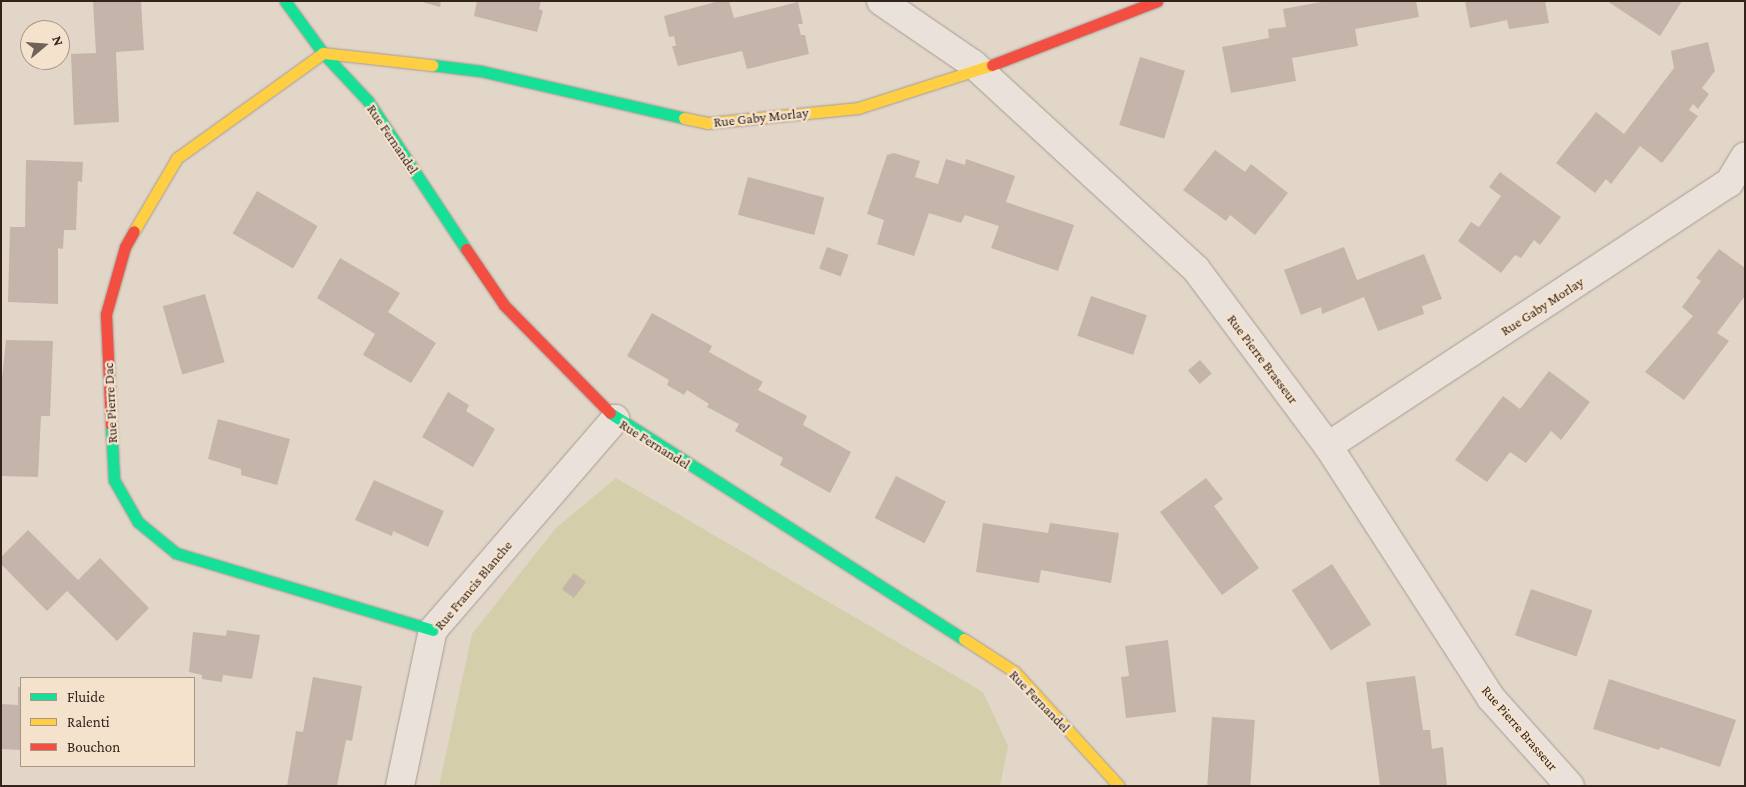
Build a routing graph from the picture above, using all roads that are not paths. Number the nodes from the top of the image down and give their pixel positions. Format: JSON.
{"nodes":[{"id":1,"x":285,"y":1,"type":"edge"},
{"id":2,"x":881,"y":1,"type":"edge"},
{"id":3,"x":1157,"y":1,"type":"edge"},
{"id":4,"x":323,"y":53,"type":"junction"},
{"id":5,"x":978,"y":70,"type":"junction"},
{"id":6,"x":1745,"y":156,"type":"edge"},
{"id":7,"x":615,"y":418,"type":"junction"},
{"id":8,"x":1328,"y":446,"type":"junction"},
{"id":9,"x":433,"y":630,"type":"junction"},
{"id":10,"x":400,"y":786,"type":"edge"},
{"id":11,"x":1119,"y":786,"type":"edge"},
{"id":12,"x":1570,"y":786,"type":"edge"}],
"edges":[{"from":1,"to":4,"type":"street","name":"Rue Fernandel"},
{"from":2,"to":5,"type":"street","name":"Rue Pierre Brasseur"},
{"from":3,"to":5,"type":"street","name":"Rue Gaby Morlay"},
{"from":4,"to":5,"type":"street","name":"Rue Gaby Morlay"},
{"from":4,"to":7,"type":"street","name":"Rue Fernandel"},
{"from":4,"to":9,"type":"street","name":"Rue Pierre Dac"},
{"from":5,"to":8,"type":"street","name":"Rue Pierre Brasseur"},
{"from":6,"to":8,"type":"street","name":"Rue Gaby Morlay"},
{"from":7,"to":9,"type":"street","name":"Rue Francis Blanche"},
{"from":7,"to":11,"type":"street","name":"Rue Fernandel"},
{"from":8,"to":12,"type":"street","name":"Rue Pierre Brasseur"},
{"from":9,"to":10,"type":"street","name":"Rue Francis Blanche"}]}
